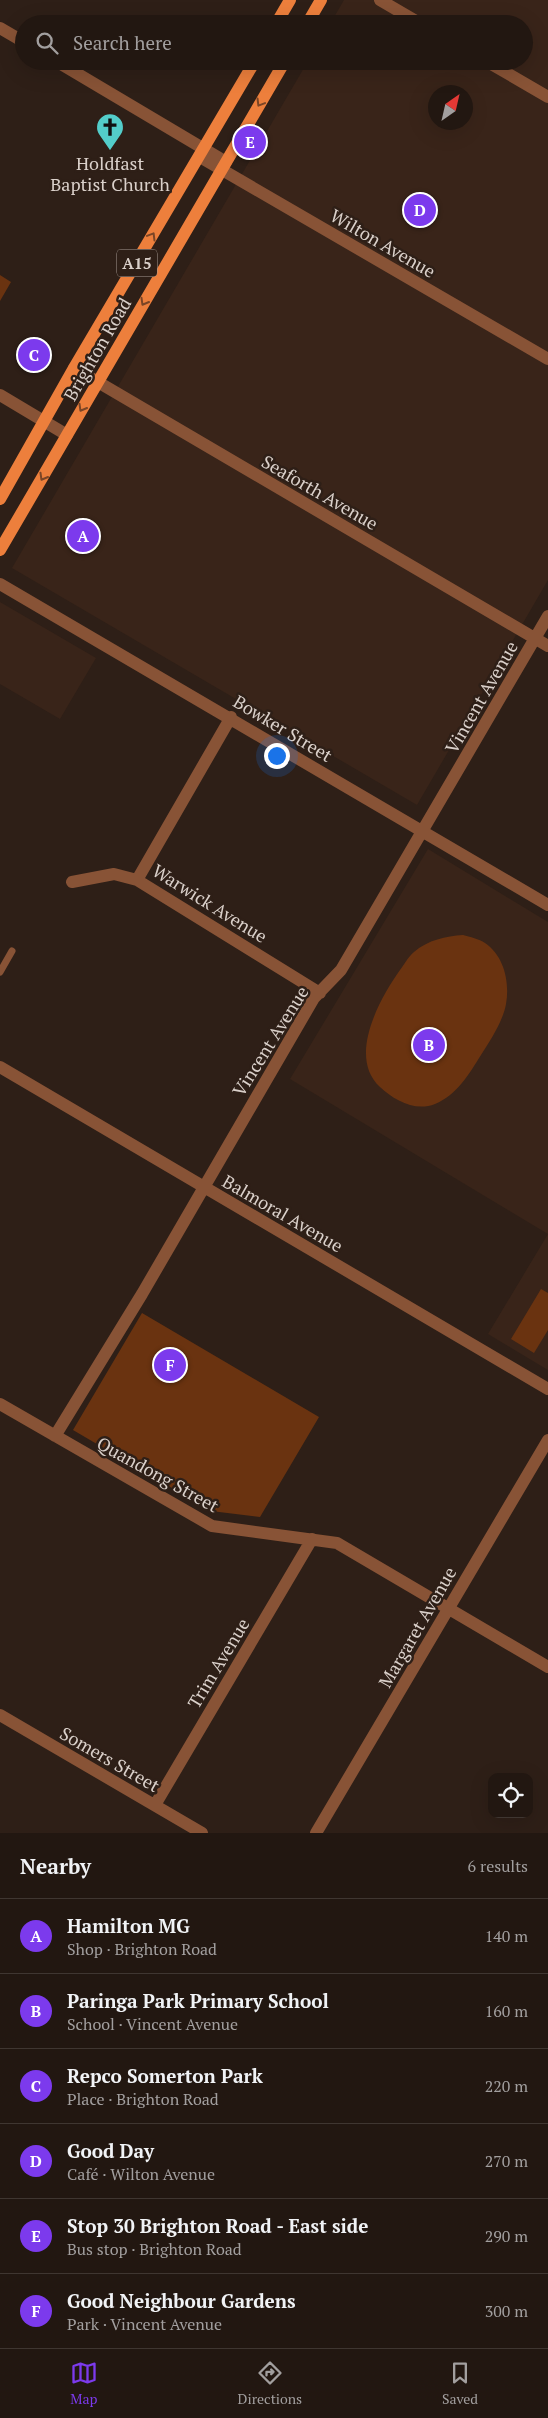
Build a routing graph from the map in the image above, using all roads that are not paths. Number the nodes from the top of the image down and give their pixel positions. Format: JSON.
{"nodes":[{"id":1,"x":290,"y":0,"type":"edge"},
{"id":2,"x":321,"y":0,"type":"edge"},
{"id":3,"x":380,"y":0,"type":"edge"},
{"id":4,"x":281,"y":15,"type":"edge"},
{"id":5,"x":312,"y":15,"type":"edge"},
{"id":6,"x":406,"y":15,"type":"edge"},
{"id":7,"x":0,"y":28,"type":"edge"},
{"id":8,"x":15,"y":37,"type":"edge"},
{"id":9,"x":70,"y":70,"type":"edge"},
{"id":10,"x":249,"y":70,"type":"edge"},
{"id":11,"x":280,"y":70,"type":"edge"},
{"id":12,"x":502,"y":70,"type":"edge"},
{"id":13,"x":548,"y":97,"type":"edge"},
{"id":14,"x":202,"y":153,"type":"junction"},
{"id":15,"x":223,"y":165,"type":"junction"},
{"id":16,"x":548,"y":359,"type":"edge"},
{"id":17,"x":74,"y":368,"type":"junction"},
{"id":18,"x":98,"y":382,"type":"junction"},
{"id":19,"x":0,"y":395,"type":"edge"},
{"id":20,"x":44,"y":421,"type":"junction"},
{"id":21,"x":67,"y":435,"type":"junction"},
{"id":22,"x":0,"y":499,"type":"edge"},
{"id":23,"x":0,"y":550,"type":"edge"},
{"id":24,"x":0,"y":584,"type":"edge"},
{"id":25,"x":548,"y":616,"type":"edge"},
{"id":26,"x":535,"y":638,"type":"junction"},
{"id":27,"x":548,"y":646,"type":"edge"},
{"id":28,"x":231,"y":717,"type":"junction"},
{"id":29,"x":423,"y":831,"type":"junction"},
{"id":30,"x":137,"y":880,"type":"junction"},
{"id":31,"x":72,"y":882,"type":"dead end"},
{"id":32,"x":548,"y":905,"type":"edge"},
{"id":33,"x":12,"y":951,"type":"dead end"},
{"id":34,"x":0,"y":972,"type":"edge"},
{"id":35,"x":320,"y":992,"type":"junction"},
{"id":36,"x":0,"y":1067,"type":"edge"},
{"id":37,"x":203,"y":1186,"type":"junction"},
{"id":38,"x":548,"y":1389,"type":"edge"},
{"id":39,"x":0,"y":1404,"type":"edge"},
{"id":40,"x":55,"y":1436,"type":"junction"},
{"id":41,"x":548,"y":1440,"type":"edge"},
{"id":42,"x":312,"y":1539,"type":"junction"},
{"id":43,"x":448,"y":1610,"type":"junction"},
{"id":44,"x":548,"y":1667,"type":"edge"},
{"id":45,"x":0,"y":1715,"type":"edge"},
{"id":46,"x":155,"y":1806,"type":"junction"},
{"id":47,"x":186,"y":1829,"type":"edge"},
{"id":48,"x":202,"y":1833,"type":"edge"},
{"id":49,"x":316,"y":1833,"type":"edge"}],
"edges":[{"from":1,"to":4,"type":"main road"},
{"from":2,"to":5,"type":"main road"},
{"from":3,"to":6,"type":"street"},
{"from":7,"to":8,"type":"street"},
{"from":9,"to":14,"type":"street","name":"Wilton Avenue"},
{"from":10,"to":14,"type":"main road","name":"Brighton Road","number":"A15"},
{"from":11,"to":15,"type":"main road","name":"Brighton Road","number":"A15","one_way":true},
{"from":12,"to":13,"type":"street"},
{"from":14,"to":15,"type":"street","name":"Wilton Avenue"},
{"from":17,"to":14,"type":"main road","name":"Brighton Road","number":"A15","one_way":true},
{"from":15,"to":16,"type":"street","name":"Wilton Avenue"},
{"from":15,"to":18,"type":"main road","name":"Brighton Road","number":"A15","one_way":true},
{"from":17,"to":18,"type":"street","name":"Seaforth Avenue"},
{"from":17,"to":20,"type":"main road","name":"Brighton Road","number":"A15"},
{"from":18,"to":21,"type":"main road","name":"Brighton Road","number":"A15","one_way":true},
{"from":18,"to":26,"type":"street","name":"Seaforth Avenue"},
{"from":19,"to":20,"type":"street"},
{"from":20,"to":21,"type":"street"},
{"from":20,"to":22,"type":"main road","name":"Brighton Road","number":"A15"},
{"from":21,"to":23,"type":"main road","name":"Brighton Road","number":"A15","one_way":true},
{"from":24,"to":28,"type":"street","name":"Bowker Street"},
{"from":25,"to":26,"type":"street","name":"Vincent Avenue"},
{"from":26,"to":27,"type":"street","name":"Seaforth Avenue"},
{"from":26,"to":29,"type":"street","name":"Vincent Avenue"},
{"from":28,"to":29,"type":"street","name":"Bowker Street"},
{"from":28,"to":30,"type":"street","name":"Warwick Avenue"},
{"from":29,"to":32,"type":"street","name":"Bowker Street"},
{"from":29,"to":35,"type":"street","name":"Vincent Avenue"},
{"from":30,"to":31,"type":"street"},
{"from":30,"to":35,"type":"street","name":"Warwick Avenue"},
{"from":33,"to":34,"type":"lane"},
{"from":35,"to":37,"type":"street","name":"Vincent Avenue"},
{"from":36,"to":37,"type":"street","name":"Balmoral Avenue"},
{"from":37,"to":38,"type":"street","name":"Balmoral Avenue"},
{"from":37,"to":40,"type":"street","name":"Vincent Avenue"},
{"from":39,"to":40,"type":"street","name":"Quandong Street"},
{"from":40,"to":42,"type":"street","name":"Quandong Street"},
{"from":41,"to":43,"type":"street","name":"Margaret Avenue"},
{"from":42,"to":43,"type":"street","name":"Quandong Street"},
{"from":42,"to":46,"type":"street","name":"Trim Avenue"},
{"from":43,"to":44,"type":"street","name":"Quandong Street"},
{"from":43,"to":49,"type":"street","name":"Margaret Avenue"},
{"from":45,"to":46,"type":"street","name":"Somers Street"},
{"from":46,"to":47,"type":"street","name":"Somers Street"},
{"from":47,"to":48,"type":"street","name":"Somers Street"}]}
